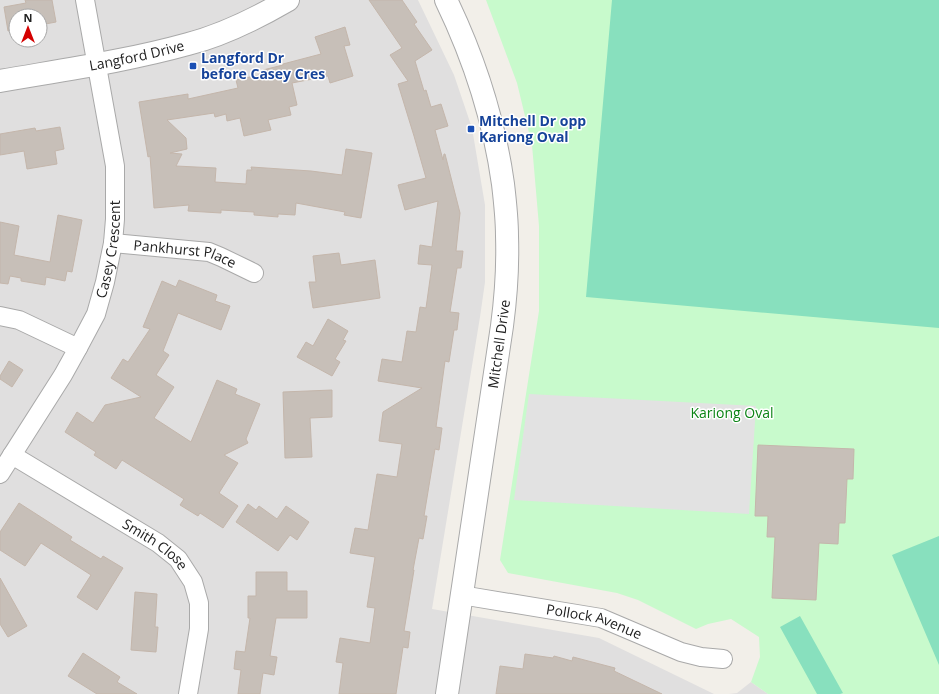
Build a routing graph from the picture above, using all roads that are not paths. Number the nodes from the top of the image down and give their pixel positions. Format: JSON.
{"nodes":[{"id":1,"x":85,"y":0,"type":"edge"},
{"id":2,"x":288,"y":0,"type":"edge"},
{"id":3,"x":446,"y":0,"type":"edge"},
{"id":4,"x":96,"y":64,"type":"junction"},
{"id":5,"x":0,"y":81,"type":"edge"},
{"id":6,"x":113,"y":244,"type":"junction"},
{"id":7,"x":254,"y":273,"type":"dead end"},
{"id":8,"x":0,"y":316,"type":"edge"},
{"id":9,"x":78,"y":348,"type":"junction"},
{"id":10,"x":12,"y":455,"type":"junction"},
{"id":11,"x":0,"y":474,"type":"edge"},
{"id":12,"x":461,"y":595,"type":"junction"},
{"id":13,"x":723,"y":659,"type":"dead end"},
{"id":14,"x":188,"y":694,"type":"edge"},
{"id":15,"x":447,"y":694,"type":"edge"}],
"edges":[{"from":1,"to":4,"type":"street","name":"Casey Crescent"},
{"from":2,"to":4,"type":"street","name":"Langford Drive"},
{"from":3,"to":12,"type":"street","name":"Mitchell Drive"},
{"from":4,"to":5,"type":"street","name":"Langford Drive"},
{"from":4,"to":6,"type":"street","name":"Casey Crescent"},
{"from":6,"to":7,"type":"street","name":"Pankhurst Place"},
{"from":6,"to":9,"type":"street","name":"Casey Crescent"},
{"from":8,"to":9,"type":"street"},
{"from":9,"to":10,"type":"street","name":"Casey Crescent"},
{"from":10,"to":11,"type":"street","name":"Casey Crescent"},
{"from":10,"to":14,"type":"street","name":"Smith Close"},
{"from":12,"to":13,"type":"street","name":"Pollock Avenue"},
{"from":12,"to":15,"type":"street","name":"Mitchell Drive"}]}
